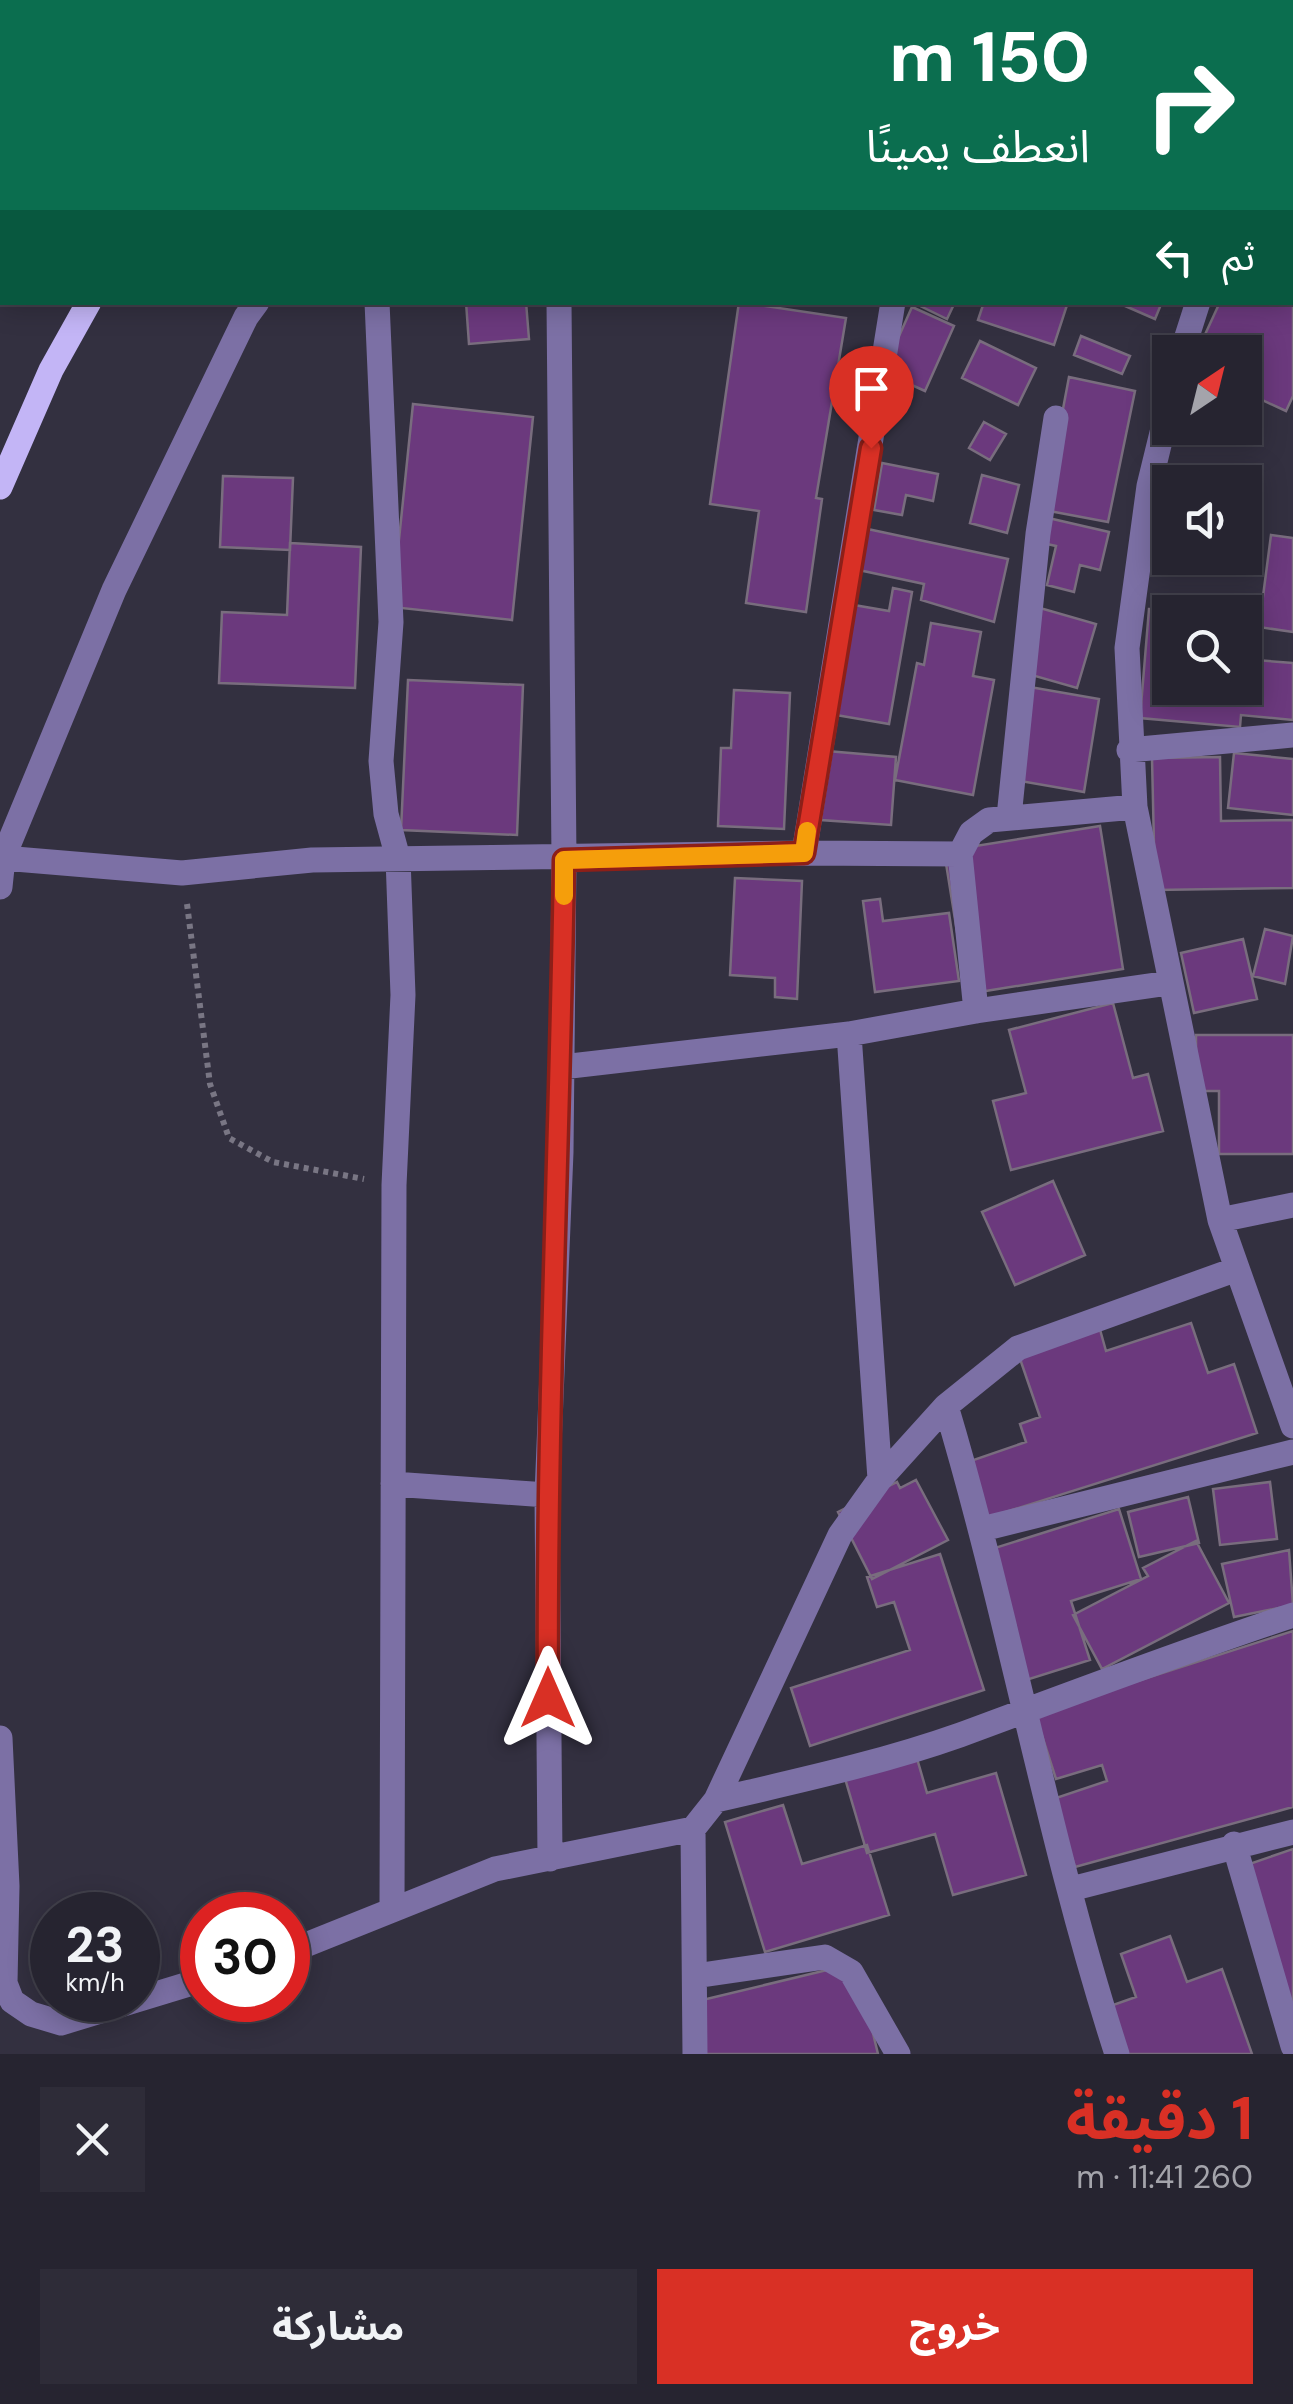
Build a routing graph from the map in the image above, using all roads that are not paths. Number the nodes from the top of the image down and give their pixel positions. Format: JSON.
{"nodes":[{"id":1,"x":87,"y":305,"type":"edge"},
{"id":2,"x":255,"y":305,"type":"edge"},
{"id":3,"x":376,"y":305,"type":"edge"},
{"id":4,"x":560,"y":305,"type":"edge"},
{"id":5,"x":893,"y":305,"type":"edge"},
{"id":6,"x":1197,"y":305,"type":"edge"},
{"id":7,"x":1187,"y":335,"type":"edge"},
{"id":8,"x":1056,"y":418,"type":"dead end"},
{"id":9,"x":1159,"y":445,"type":"edge"},
{"id":10,"x":0,"y":487,"type":"edge"},
{"id":11,"x":1293,"y":734,"type":"edge"},
{"id":12,"x":1128,"y":750,"type":"junction"},
{"id":13,"x":1134,"y":806,"type":"junction"},
{"id":14,"x":1009,"y":817,"type":"junction"},
{"id":15,"x":804,"y":853,"type":"junction"},
{"id":16,"x":960,"y":854,"type":"junction"},
{"id":17,"x":3,"y":858,"type":"junction"},
{"id":18,"x":398,"y":858,"type":"junction"},
{"id":19,"x":564,"y":860,"type":"junction"},
{"id":20,"x":0,"y":887,"type":"edge"},
{"id":21,"x":1168,"y":983,"type":"junction"},
{"id":22,"x":976,"y":1010,"type":"junction"},
{"id":23,"x":849,"y":1034,"type":"junction"},
{"id":24,"x":562,"y":1067,"type":"junction"},
{"id":25,"x":1293,"y":1205,"type":"edge"},
{"id":26,"x":1220,"y":1220,"type":"junction"},
{"id":27,"x":1237,"y":1269,"type":"junction"},
{"id":28,"x":946,"y":1406,"type":"junction"},
{"id":29,"x":1293,"y":1426,"type":"edge"},
{"id":30,"x":1293,"y":1452,"type":"edge"},
{"id":31,"x":880,"y":1480,"type":"junction"},
{"id":32,"x":393,"y":1484,"type":"junction"},
{"id":33,"x":547,"y":1494,"type":"junction"},
{"id":34,"x":982,"y":1529,"type":"junction"},
{"id":35,"x":1293,"y":1616,"type":"edge"},
{"id":36,"x":1026,"y":1708,"type":"junction"},
{"id":37,"x":0,"y":1738,"type":"edge"},
{"id":38,"x":716,"y":1800,"type":"junction"},
{"id":39,"x":693,"y":1829,"type":"junction"},
{"id":40,"x":1293,"y":1832,"type":"edge"},
{"id":41,"x":1234,"y":1844,"type":"junction"},
{"id":42,"x":550,"y":1859,"type":"junction"},
{"id":43,"x":1071,"y":1889,"type":"junction"},
{"id":44,"x":392,"y":1910,"type":"junction"},
{"id":45,"x":310,"y":1943,"type":"edge"},
{"id":46,"x":695,"y":1976,"type":"junction"},
{"id":47,"x":180,"y":1987,"type":"edge"},
{"id":48,"x":1293,"y":2046,"type":"edge"},
{"id":49,"x":695,"y":2054,"type":"edge"},
{"id":50,"x":898,"y":2054,"type":"edge"},
{"id":51,"x":1118,"y":2054,"type":"edge"}],
"edges":[{"from":1,"to":10,"type":"main road"},
{"from":2,"to":17,"type":"street"},
{"from":3,"to":18,"type":"street"},
{"from":4,"to":19,"type":"street"},
{"from":5,"to":15,"type":"street"},
{"from":6,"to":7,"type":"street"},
{"from":8,"to":14,"type":"street"},
{"from":9,"to":12,"type":"street"},
{"from":11,"to":12,"type":"street"},
{"from":12,"to":13,"type":"street"},
{"from":13,"to":14,"type":"street"},
{"from":13,"to":21,"type":"street"},
{"from":14,"to":16,"type":"street"},
{"from":15,"to":16,"type":"street"},
{"from":15,"to":19,"type":"street"},
{"from":16,"to":22,"type":"street"},
{"from":17,"to":18,"type":"street"},
{"from":17,"to":20,"type":"street"},
{"from":18,"to":19,"type":"street"},
{"from":18,"to":32,"type":"street"},
{"from":19,"to":24,"type":"street"},
{"from":21,"to":22,"type":"street"},
{"from":21,"to":26,"type":"street"},
{"from":22,"to":23,"type":"street"},
{"from":23,"to":24,"type":"street"},
{"from":23,"to":31,"type":"street"},
{"from":24,"to":33,"type":"street"},
{"from":25,"to":26,"type":"street"},
{"from":26,"to":27,"type":"street"},
{"from":27,"to":28,"type":"street"},
{"from":27,"to":29,"type":"street"},
{"from":28,"to":31,"type":"street"},
{"from":28,"to":34,"type":"street"},
{"from":30,"to":34,"type":"street"},
{"from":31,"to":38,"type":"street"},
{"from":32,"to":33,"type":"street"},
{"from":32,"to":44,"type":"street"},
{"from":33,"to":42,"type":"street"},
{"from":34,"to":36,"type":"street"},
{"from":35,"to":36,"type":"street"},
{"from":36,"to":38,"type":"street"},
{"from":36,"to":43,"type":"street"},
{"from":37,"to":47,"type":"street"},
{"from":38,"to":39,"type":"street"},
{"from":39,"to":42,"type":"street"},
{"from":39,"to":46,"type":"street"},
{"from":40,"to":41,"type":"street"},
{"from":41,"to":43,"type":"street"},
{"from":41,"to":48,"type":"street"},
{"from":42,"to":44,"type":"street"},
{"from":43,"to":51,"type":"street"},
{"from":44,"to":45,"type":"street"},
{"from":46,"to":49,"type":"street"},
{"from":46,"to":50,"type":"street"}]}
